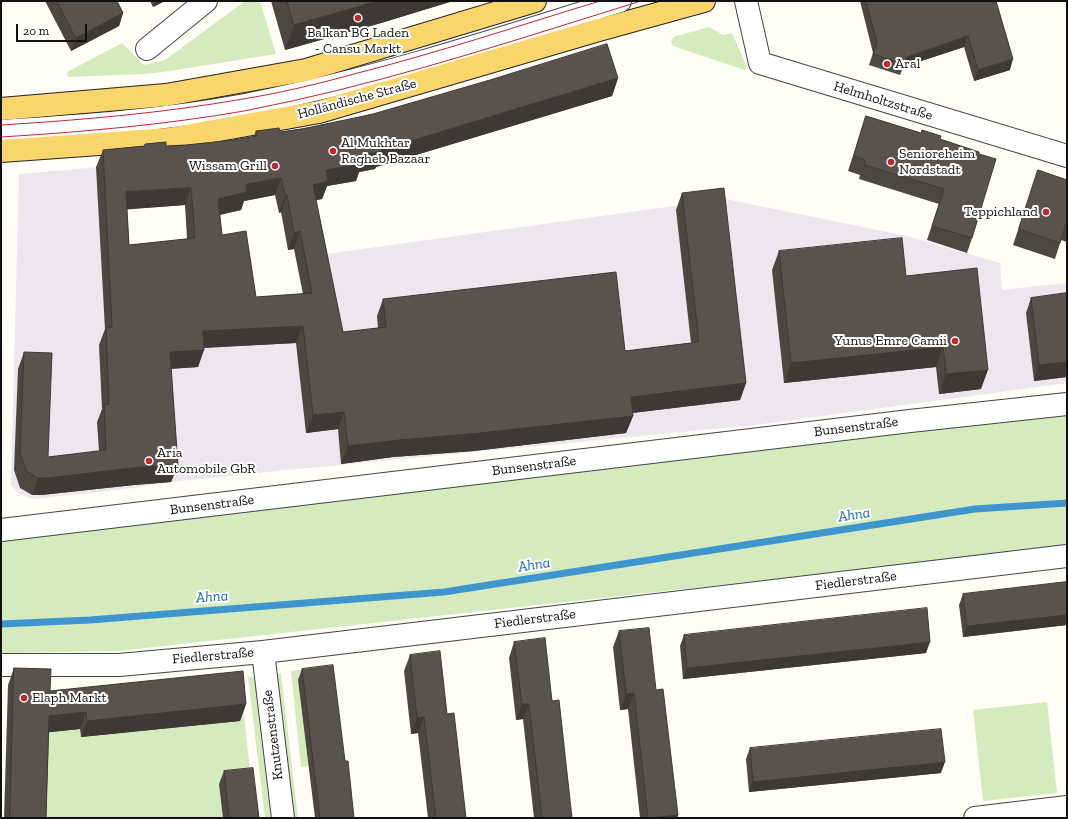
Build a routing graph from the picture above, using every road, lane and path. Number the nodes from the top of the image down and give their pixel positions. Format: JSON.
{"nodes":[{"id":1,"x":206,"y":1,"type":"edge"},
{"id":2,"x":535,"y":1,"type":"edge"},
{"id":3,"x":620,"y":1,"type":"edge"},
{"id":4,"x":704,"y":1,"type":"edge"},
{"id":5,"x":746,"y":1,"type":"edge"},
{"id":6,"x":147,"y":49,"type":"dead end"},
{"id":7,"x":1,"y":109,"type":"edge"},
{"id":8,"x":1,"y":131,"type":"edge"},
{"id":9,"x":1,"y":151,"type":"edge"},
{"id":10,"x":1067,"y":156,"type":"edge"},
{"id":11,"x":1067,"y":404,"type":"edge"},
{"id":12,"x":1,"y":530,"type":"edge"},
{"id":13,"x":1067,"y":556,"type":"edge"},
{"id":14,"x":263,"y":652,"type":"junction"},
{"id":15,"x":1,"y":665,"type":"edge"},
{"id":16,"x":1067,"y":807,"type":"edge"},
{"id":17,"x":283,"y":818,"type":"edge"},
{"id":18,"x":975,"y":818,"type":"edge"}],
"edges":[{"from":1,"to":6,"type":"street"},
{"from":2,"to":7,"type":"main road"},
{"from":3,"to":8,"type":"street"},
{"from":4,"to":9,"type":"main road","name":"Holländische Straße"},
{"from":5,"to":10,"type":"street","name":"Helmholtzstraße"},
{"from":11,"to":12,"type":"street","name":"Bunsenstraße"},
{"from":13,"to":14,"type":"street","name":"Fiedlerstraße"},
{"from":14,"to":15,"type":"street","name":"Fiedlerstraße"},
{"from":14,"to":17,"type":"street","name":"Knutzenstraße"},
{"from":16,"to":18,"type":"street"}]}
